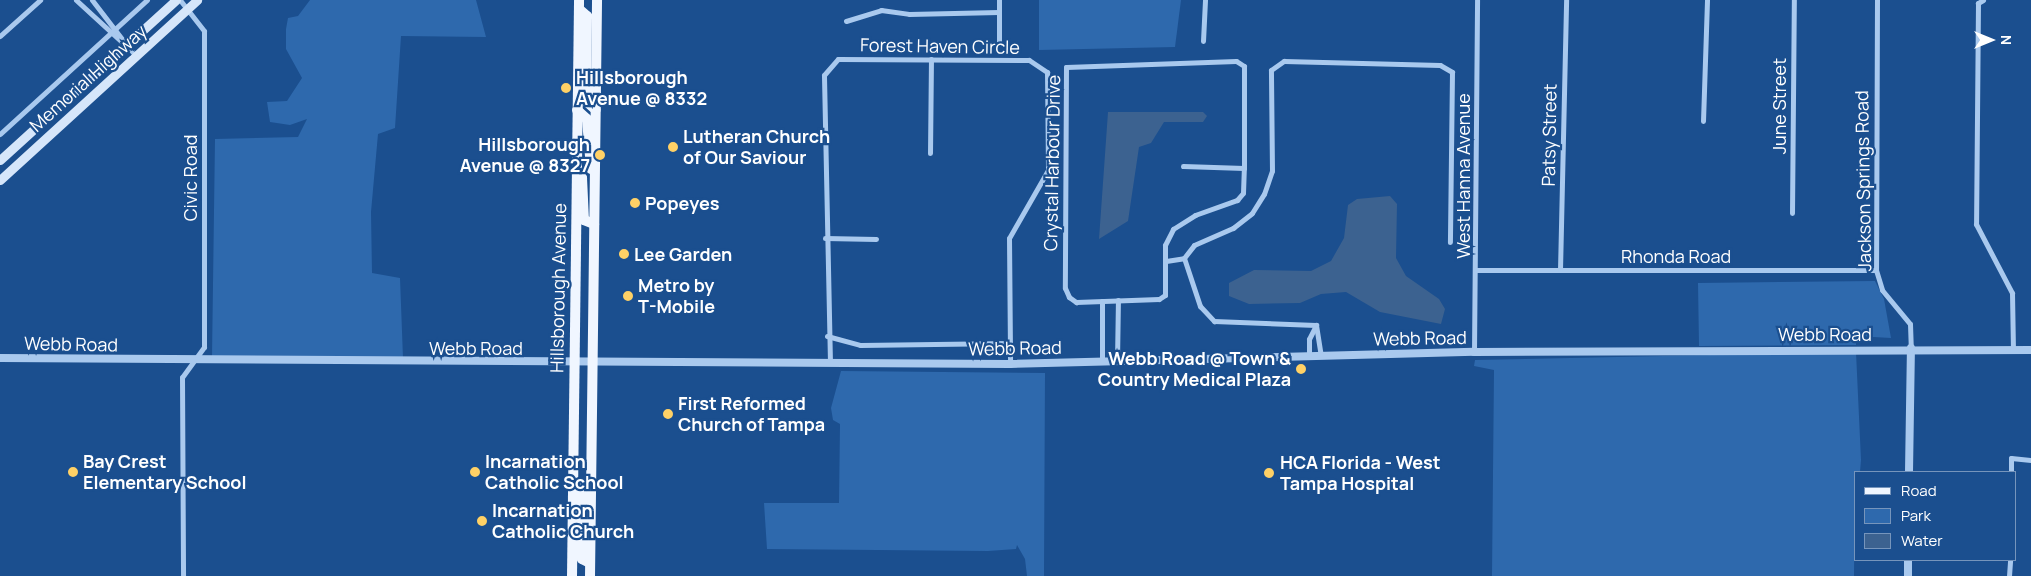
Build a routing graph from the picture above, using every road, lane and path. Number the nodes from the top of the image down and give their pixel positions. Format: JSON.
{"nodes":[{"id":1,"x":40,"y":0,"type":"edge"},
{"id":2,"x":76,"y":0,"type":"edge"},
{"id":3,"x":92,"y":0,"type":"edge"},
{"id":4,"x":146,"y":0,"type":"edge"},
{"id":5,"x":176,"y":0,"type":"edge"},
{"id":6,"x":180,"y":0,"type":"edge"},
{"id":7,"x":197,"y":0,"type":"edge"},
{"id":8,"x":597,"y":0,"type":"edge"},
{"id":9,"x":999,"y":0,"type":"edge"},
{"id":10,"x":1205,"y":0,"type":"edge"},
{"id":11,"x":1477,"y":0,"type":"edge"},
{"id":12,"x":1566,"y":0,"type":"edge"},
{"id":13,"x":1707,"y":0,"type":"edge"},
{"id":14,"x":1794,"y":0,"type":"edge"},
{"id":15,"x":1877,"y":0,"type":"edge"},
{"id":16,"x":1983,"y":0,"type":"edge"},
{"id":17,"x":579,"y":4,"type":"edge"},
{"id":18,"x":188,"y":9,"type":"junction"},
{"id":19,"x":999,"y":12,"type":"junction"},
{"id":20,"x":846,"y":21,"type":"dead end"},
{"id":21,"x":117,"y":26,"type":"junction"},
{"id":22,"x":109,"y":34,"type":"junction"},
{"id":23,"x":0,"y":36,"type":"edge"},
{"id":24,"x":1203,"y":41,"type":"dead end"},
{"id":25,"x":126,"y":44,"type":"junction"},
{"id":26,"x":999,"y":44,"type":"dead end"},
{"id":27,"x":136,"y":55,"type":"junction"},
{"id":28,"x":931,"y":59,"type":"junction"},
{"id":29,"x":577,"y":110,"type":"junction"},
{"id":30,"x":596,"y":110,"type":"junction"},
{"id":31,"x":1703,"y":121,"type":"dead end"},
{"id":32,"x":0,"y":134,"type":"edge"},
{"id":33,"x":18,"y":144,"type":"junction"},
{"id":34,"x":930,"y":153,"type":"dead end"},
{"id":35,"x":28,"y":154,"type":"junction"},
{"id":36,"x":0,"y":160,"type":"edge"},
{"id":37,"x":1183,"y":166,"type":"dead end"},
{"id":38,"x":1244,"y":168,"type":"junction"},
{"id":39,"x":576,"y":172,"type":"junction"},
{"id":40,"x":0,"y":180,"type":"edge"},
{"id":41,"x":595,"y":182,"type":"junction"},
{"id":42,"x":1792,"y":213,"type":"dead end"},
{"id":43,"x":594,"y":224,"type":"junction"},
{"id":44,"x":825,"y":238,"type":"junction"},
{"id":45,"x":876,"y":239,"type":"dead end"},
{"id":46,"x":1450,"y":242,"type":"dead end"},
{"id":47,"x":1184,"y":258,"type":"junction"},
{"id":48,"x":1166,"y":261,"type":"junction"},
{"id":49,"x":1476,"y":270,"type":"junction"},
{"id":50,"x":1560,"y":270,"type":"junction"},
{"id":51,"x":1876,"y":270,"type":"junction"},
{"id":52,"x":1118,"y":300,"type":"junction"},
{"id":53,"x":1102,"y":301,"type":"junction"},
{"id":54,"x":1316,"y":325,"type":"junction"},
{"id":55,"x":827,"y":336,"type":"junction"},
{"id":56,"x":1010,"y":343,"type":"junction"},
{"id":57,"x":1911,"y":348,"type":"junction"},
{"id":58,"x":2013,"y":350,"type":"junction"},
{"id":59,"x":2031,"y":350,"type":"edge"},
{"id":60,"x":1474,"y":352,"type":"junction"},
{"id":61,"x":1309,"y":356,"type":"junction"},
{"id":62,"x":1321,"y":356,"type":"junction"},
{"id":63,"x":0,"y":358,"type":"edge"},
{"id":64,"x":194,"y":361,"type":"junction"},
{"id":65,"x":1102,"y":361,"type":"junction"},
{"id":66,"x":1117,"y":361,"type":"junction"},
{"id":67,"x":574,"y":363,"type":"junction"},
{"id":68,"x":592,"y":363,"type":"junction"},
{"id":69,"x":830,"y":363,"type":"junction"},
{"id":70,"x":1010,"y":364,"type":"junction"},
{"id":71,"x":2031,"y":460,"type":"edge"},
{"id":72,"x":1909,"y":471,"type":"edge"},
{"id":73,"x":2011,"y":471,"type":"edge"},
{"id":74,"x":573,"y":481,"type":"junction"},
{"id":75,"x":1908,"y":561,"type":"edge"},
{"id":76,"x":2010,"y":561,"type":"edge"},
{"id":77,"x":590,"y":563,"type":"junction"},
{"id":78,"x":184,"y":576,"type":"edge"},
{"id":79,"x":572,"y":576,"type":"edge"},
{"id":80,"x":590,"y":576,"type":"edge"},
{"id":81,"x":1908,"y":576,"type":"edge"},
{"id":82,"x":2009,"y":576,"type":"edge"}],
"edges":[{"from":1,"to":23,"type":"street"},
{"from":2,"to":22,"type":"street"},
{"from":3,"to":21,"type":"street"},
{"from":4,"to":21,"type":"street"},
{"from":5,"to":25,"type":"main road","name":"Memorial Highway"},
{"from":6,"to":18,"type":"street","name":"Civic Road"},
{"from":7,"to":18,"type":"main road","name":"Memorial Highway"},
{"from":8,"to":30,"type":"main road","name":"Hillsborough Avenue"},
{"from":9,"to":19,"type":"street"},
{"from":10,"to":24,"type":"street"},
{"from":11,"to":49,"type":"street","name":"West Hanna Avenue"},
{"from":12,"to":50,"type":"street","name":"Patsy Street"},
{"from":13,"to":31,"type":"street"},
{"from":14,"to":42,"type":"street","name":"June Street"},
{"from":15,"to":51,"type":"street","name":"Jackson Springs Road"},
{"from":16,"to":58,"type":"street"},
{"from":17,"to":29,"type":"main road","name":"Hillsborough Avenue"},
{"from":17,"to":30,"type":"main road"},
{"from":18,"to":27,"type":"main road","name":"Memorial Highway"},
{"from":18,"to":64,"type":"street","name":"Civic Road"},
{"from":19,"to":20,"type":"street"},
{"from":19,"to":26,"type":"street"},
{"from":21,"to":22,"type":"street"},
{"from":21,"to":25,"type":"street"},
{"from":22,"to":25,"type":"street"},
{"from":22,"to":32,"type":"street"},
{"from":25,"to":27,"type":"street"},
{"from":25,"to":33,"type":"main road","name":"Memorial Highway"},
{"from":27,"to":35,"type":"main road","name":"Memorial Highway"},
{"from":28,"to":34,"type":"street"},
{"from":28,"to":44,"type":"street","name":"Forest Haven Circle"},
{"from":28,"to":56,"type":"street","name":"Forest Haven Circle"},
{"from":29,"to":39,"type":"main road","name":"Hillsborough Avenue"},
{"from":29,"to":41,"type":"main road"},
{"from":30,"to":41,"type":"main road","name":"Hillsborough Avenue"},
{"from":33,"to":35,"type":"main road"},
{"from":33,"to":36,"type":"main road","name":"Memorial Highway"},
{"from":35,"to":40,"type":"main road","name":"Memorial Highway"},
{"from":37,"to":38,"type":"street"},
{"from":38,"to":48,"type":"street","name":"Crystal Harbour Drive"},
{"from":38,"to":53,"type":"street","name":"Crystal Harbour Drive"},
{"from":39,"to":43,"type":"main road"},
{"from":39,"to":67,"type":"main road","name":"Hillsborough Avenue"},
{"from":41,"to":43,"type":"main road","name":"Hillsborough Avenue"},
{"from":43,"to":68,"type":"main road","name":"Hillsborough Avenue"},
{"from":44,"to":45,"type":"street"},
{"from":44,"to":55,"type":"street","name":"Forest Haven Circle"},
{"from":46,"to":47,"type":"street"},
{"from":47,"to":48,"type":"street"},
{"from":47,"to":54,"type":"street"},
{"from":48,"to":52,"type":"street","name":"Crystal Harbour Drive"},
{"from":49,"to":50,"type":"street","name":"Rhonda Road"},
{"from":49,"to":60,"type":"street","name":"West Hanna Avenue"},
{"from":50,"to":51,"type":"street","name":"Rhonda Road"},
{"from":51,"to":57,"type":"street","name":"Jackson Springs Road"},
{"from":52,"to":53,"type":"street","name":"Crystal Harbour Drive"},
{"from":52,"to":66,"type":"street"},
{"from":53,"to":65,"type":"street"},
{"from":54,"to":61,"type":"street"},
{"from":54,"to":62,"type":"street"},
{"from":55,"to":56,"type":"street"},
{"from":55,"to":69,"type":"street","name":"Forest Haven Circle"},
{"from":56,"to":70,"type":"street","name":"Forest Haven Circle"},
{"from":57,"to":58,"type":"street","name":"Webb Road"},
{"from":57,"to":60,"type":"street","name":"Webb Road"},
{"from":57,"to":72,"type":"street","name":"Jackson Springs Road"},
{"from":58,"to":59,"type":"street","name":"Webb Road"},
{"from":60,"to":62,"type":"street","name":"Webb Road"},
{"from":61,"to":62,"type":"street","name":"Webb Road"},
{"from":61,"to":66,"type":"street","name":"Webb Road"},
{"from":63,"to":64,"type":"street","name":"Webb Road"},
{"from":64,"to":67,"type":"street","name":"Webb Road"},
{"from":64,"to":78,"type":"street","name":"Civic Road"},
{"from":65,"to":66,"type":"street","name":"Webb Road"},
{"from":65,"to":70,"type":"street","name":"Webb Road"},
{"from":67,"to":68,"type":"street","name":"Webb Road"},
{"from":67,"to":74,"type":"main road","name":"Hillsborough Avenue"},
{"from":68,"to":69,"type":"street","name":"Webb Road"},
{"from":68,"to":77,"type":"main road","name":"Hillsborough Avenue"},
{"from":69,"to":70,"type":"street","name":"Webb Road"},
{"from":71,"to":73,"type":"street"},
{"from":74,"to":77,"type":"main road"},
{"from":74,"to":79,"type":"main road","name":"Hillsborough Avenue"},
{"from":75,"to":81,"type":"street"},
{"from":76,"to":82,"type":"street"},
{"from":77,"to":80,"type":"main road","name":"Hillsborough Avenue"}]}
